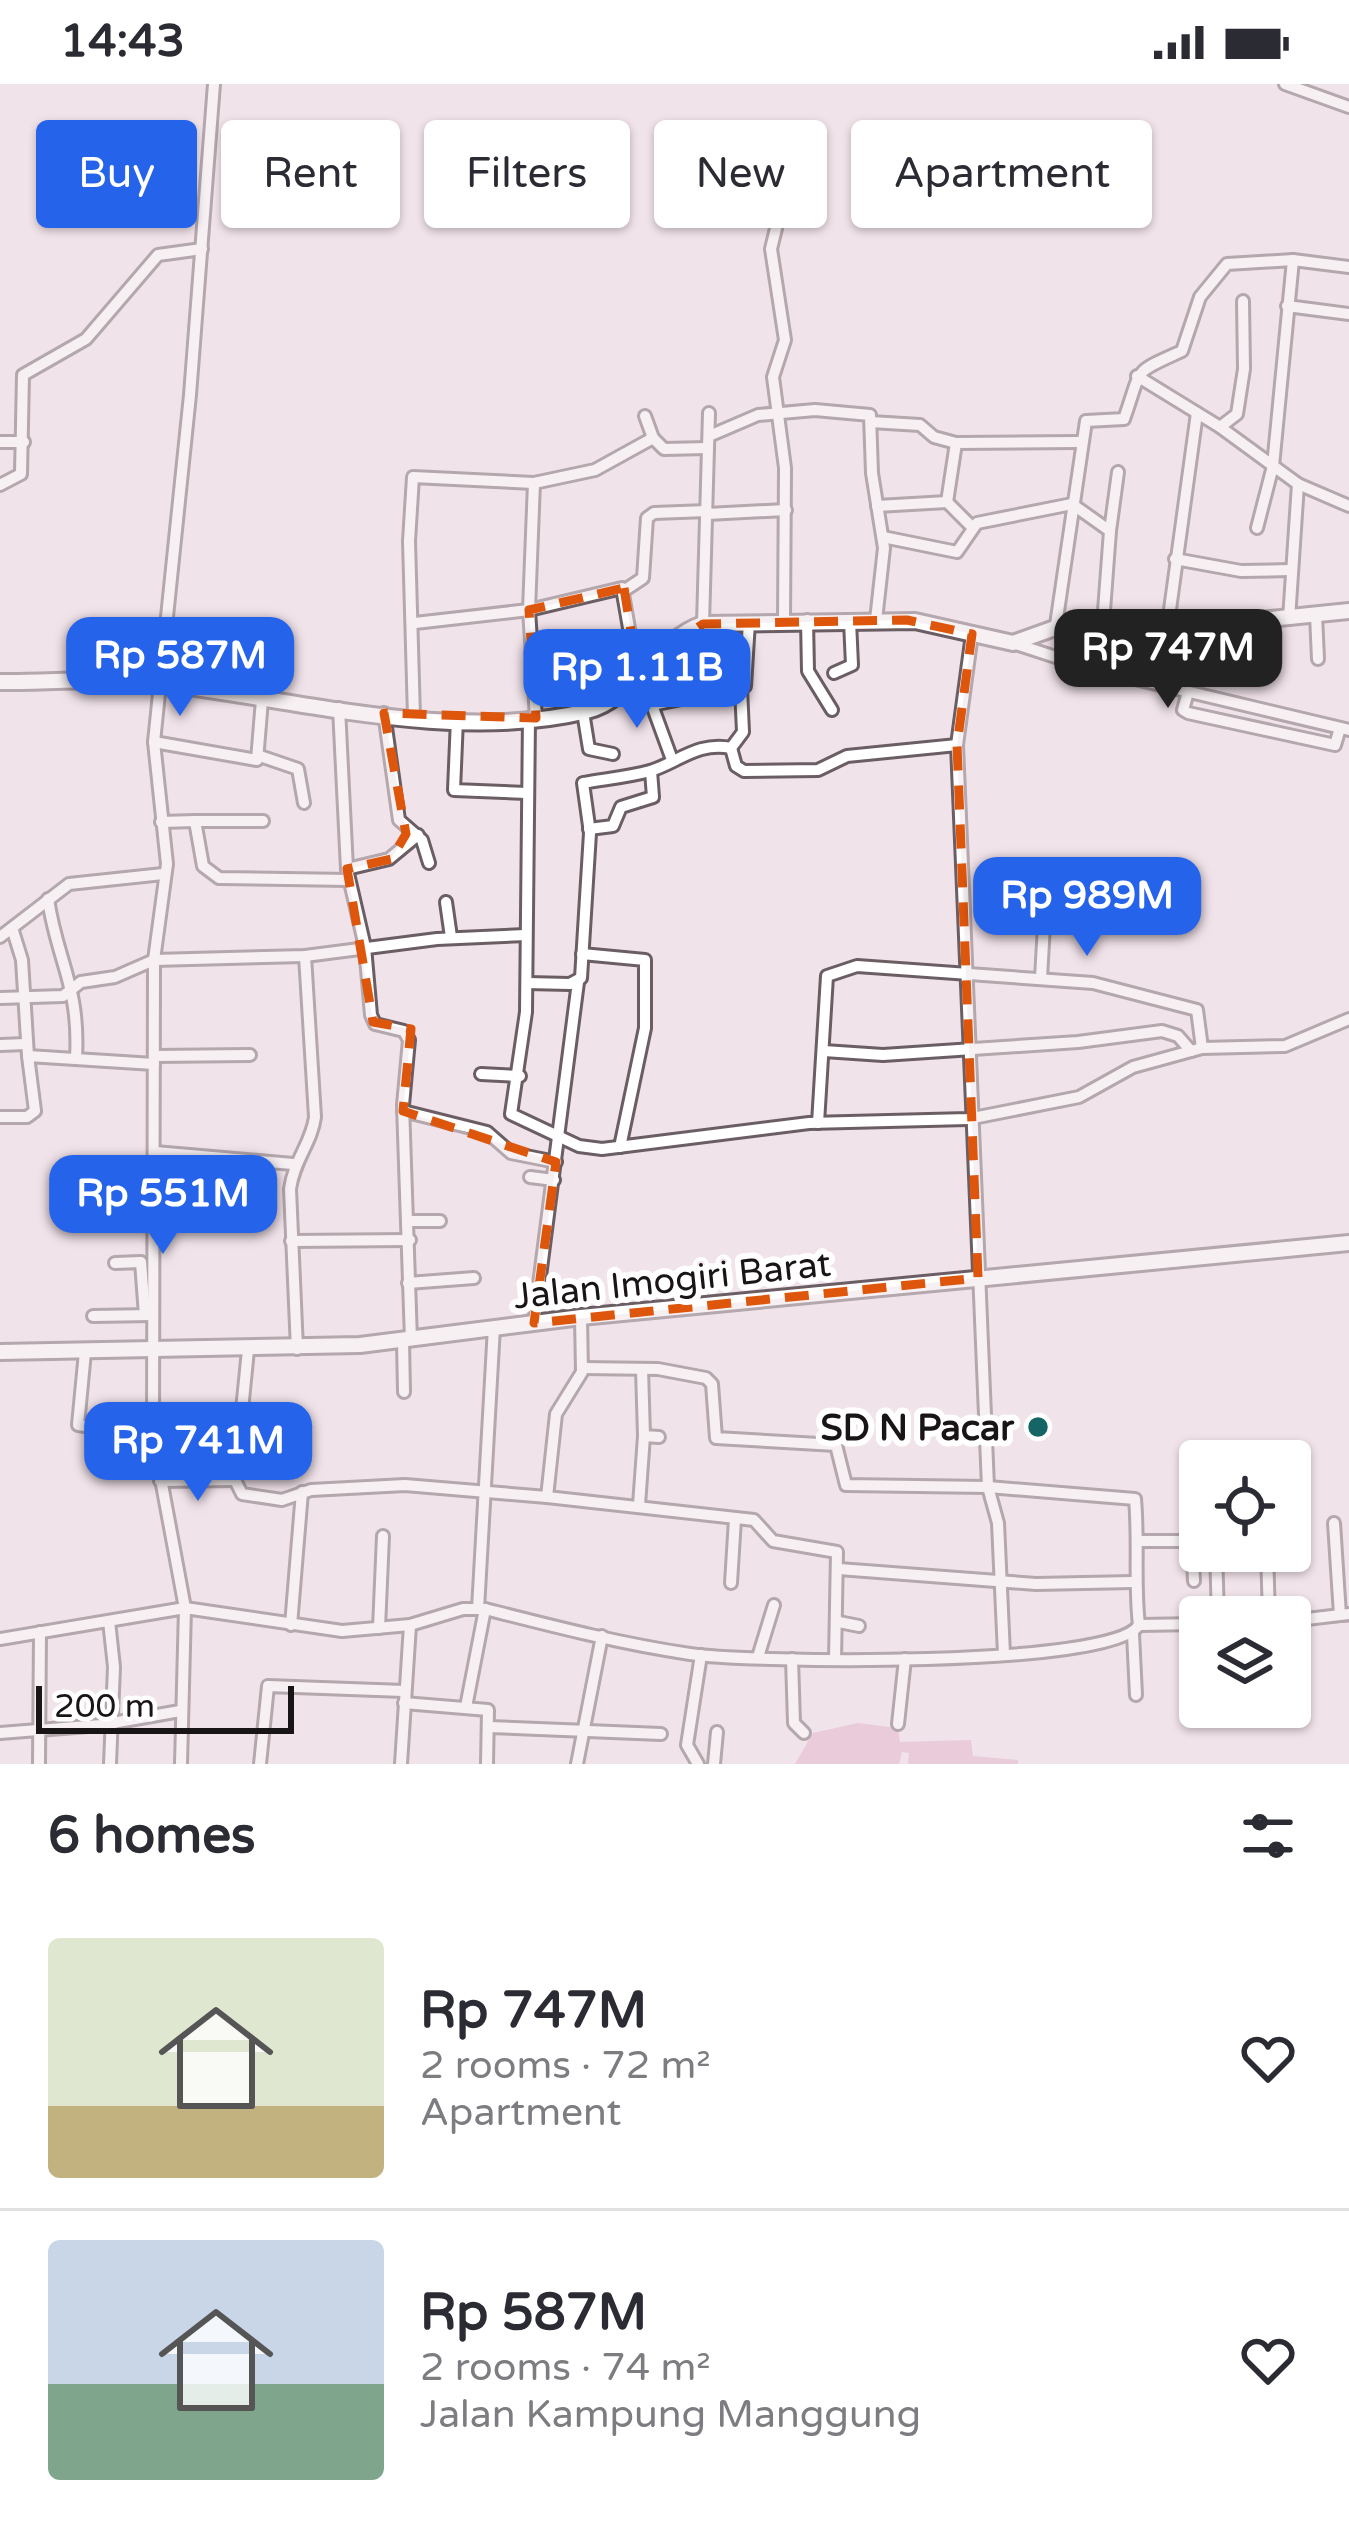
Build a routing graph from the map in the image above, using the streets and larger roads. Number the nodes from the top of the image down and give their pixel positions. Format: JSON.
{"nodes":[{"id":1,"x":214,"y":84,"type":"edge"},
{"id":2,"x":1285,"y":84,"type":"edge"},
{"id":3,"x":1307,"y":90,"type":"edge"},
{"id":4,"x":1349,"y":107,"type":"edge"},
{"id":5,"x":776,"y":228,"type":"edge"},
{"id":6,"x":202,"y":249,"type":"junction"},
{"id":7,"x":1293,"y":260,"type":"junction"},
{"id":8,"x":1349,"y":267,"type":"edge"},
{"id":9,"x":1243,"y":301,"type":"dead end"},
{"id":10,"x":1287,"y":306,"type":"junction"},
{"id":11,"x":1349,"y":314,"type":"edge"},
{"id":12,"x":1137,"y":376,"type":"junction"},
{"id":13,"x":709,"y":413,"type":"dead end"},
{"id":14,"x":1197,"y":413,"type":"junction"},
{"id":15,"x":777,"y":414,"type":"junction"},
{"id":16,"x":645,"y":416,"type":"dead end"},
{"id":17,"x":871,"y":422,"type":"junction"},
{"id":18,"x":1220,"y":427,"type":"junction"},
{"id":19,"x":652,"y":438,"type":"junction"},
{"id":20,"x":0,"y":442,"type":"edge"},
{"id":21,"x":24,"y":442,"type":"junction"},
{"id":22,"x":708,"y":442,"type":"junction"},
{"id":23,"x":1079,"y":442,"type":"junction"},
{"id":24,"x":956,"y":443,"type":"junction"},
{"id":25,"x":1273,"y":466,"type":"junction"},
{"id":26,"x":1118,"y":472,"type":"dead end"},
{"id":27,"x":534,"y":483,"type":"junction"},
{"id":28,"x":1298,"y":484,"type":"junction"},
{"id":29,"x":0,"y":485,"type":"edge"},
{"id":30,"x":947,"y":502,"type":"junction"},
{"id":31,"x":1072,"y":504,"type":"junction"},
{"id":32,"x":877,"y":506,"type":"junction"},
{"id":33,"x":1349,"y":506,"type":"edge"},
{"id":34,"x":786,"y":510,"type":"junction"},
{"id":35,"x":707,"y":513,"type":"junction"},
{"id":36,"x":972,"y":527,"type":"junction"},
{"id":37,"x":1257,"y":528,"type":"dead end"},
{"id":38,"x":1110,"y":531,"type":"junction"},
{"id":39,"x":884,"y":537,"type":"junction"},
{"id":40,"x":1175,"y":559,"type":"junction"},
{"id":41,"x":1291,"y":570,"type":"junction"},
{"id":42,"x":625,"y":590,"type":"junction"},
{"id":43,"x":529,"y":610,"type":"junction"},
{"id":44,"x":1349,"y":611,"type":"edge"},
{"id":45,"x":1316,"y":615,"type":"junction"},
{"id":46,"x":1289,"y":619,"type":"junction"},
{"id":47,"x":807,"y":620,"type":"junction"},
{"id":48,"x":876,"y":620,"type":"junction"},
{"id":49,"x":784,"y":621,"type":"junction"},
{"id":50,"x":850,"y":621,"type":"junction"},
{"id":51,"x":748,"y":622,"type":"junction"},
{"id":52,"x":415,"y":623,"type":"junction"},
{"id":53,"x":703,"y":623,"type":"junction"},
{"id":54,"x":1103,"y":624,"type":"junction"},
{"id":55,"x":1168,"y":624,"type":"junction"},
{"id":56,"x":1056,"y":626,"type":"junction"},
{"id":57,"x":972,"y":634,"type":"junction"},
{"id":58,"x":1013,"y":643,"type":"junction"},
{"id":59,"x":532,"y":646,"type":"junction"},
{"id":60,"x":1318,"y":659,"type":"dead end"},
{"id":61,"x":834,"y":673,"type":"dead end"},
{"id":62,"x":637,"y":674,"type":"junction"},
{"id":63,"x":0,"y":682,"type":"edge"},
{"id":64,"x":160,"y":683,"type":"junction"},
{"id":65,"x":624,"y":687,"type":"junction"},
{"id":66,"x":741,"y":688,"type":"junction"},
{"id":67,"x":1187,"y":692,"type":"junction"},
{"id":68,"x":262,"y":700,"type":"junction"},
{"id":69,"x":608,"y":700,"type":"junction"},
{"id":70,"x":652,"y":705,"type":"junction"},
{"id":71,"x":339,"y":708,"type":"junction"},
{"id":72,"x":832,"y":710,"type":"dead end"},
{"id":73,"x":583,"y":712,"type":"junction"},
{"id":74,"x":385,"y":713,"type":"junction"},
{"id":75,"x":414,"y":718,"type":"junction"},
{"id":76,"x":532,"y":718,"type":"junction"},
{"id":77,"x":457,"y":719,"type":"junction"},
{"id":78,"x":1345,"y":729,"type":"edge"},
{"id":79,"x":154,"y":742,"type":"junction"},
{"id":80,"x":957,"y":745,"type":"junction"},
{"id":81,"x":731,"y":748,"type":"junction"},
{"id":82,"x":613,"y":754,"type":"dead end"},
{"id":83,"x":260,"y":756,"type":"junction"},
{"id":84,"x":671,"y":757,"type":"junction"},
{"id":85,"x":651,"y":771,"type":"junction"},
{"id":86,"x":527,"y":793,"type":"junction"},
{"id":87,"x":304,"y":803,"type":"dead end"},
{"id":88,"x":195,"y":821,"type":"junction"},
{"id":89,"x":263,"y":821,"type":"dead end"},
{"id":90,"x":161,"y":822,"type":"junction"},
{"id":91,"x":590,"y":829,"type":"junction"},
{"id":92,"x":418,"y":836,"type":"junction"},
{"id":93,"x":429,"y":863,"type":"dead end"},
{"id":94,"x":163,"y":874,"type":"junction"},
{"id":95,"x":348,"y":874,"type":"junction"},
{"id":96,"x":48,"y":899,"type":"junction"},
{"id":97,"x":446,"y":902,"type":"dead end"},
{"id":98,"x":1044,"y":925,"type":"dead end"},
{"id":99,"x":13,"y":931,"type":"junction"},
{"id":100,"x":526,"y":935,"type":"junction"},
{"id":101,"x":0,"y":937,"type":"edge"},
{"id":102,"x":451,"y":937,"type":"junction"},
{"id":103,"x":365,"y":946,"type":"junction"},
{"id":104,"x":582,"y":954,"type":"junction"},
{"id":105,"x":305,"y":956,"type":"junction"},
{"id":106,"x":154,"y":960,"type":"junction"},
{"id":107,"x":969,"y":978,"type":"junction"},
{"id":108,"x":1041,"y":979,"type":"junction"},
{"id":109,"x":578,"y":982,"type":"junction"},
{"id":110,"x":527,"y":983,"type":"junction"},
{"id":111,"x":74,"y":989,"type":"junction"},
{"id":112,"x":0,"y":998,"type":"edge"},
{"id":113,"x":23,"y":1000,"type":"junction"},
{"id":114,"x":1349,"y":1019,"type":"edge"},
{"id":115,"x":0,"y":1045,"type":"edge"},
{"id":116,"x":969,"y":1046,"type":"junction"},
{"id":117,"x":1197,"y":1049,"type":"junction"},
{"id":118,"x":27,"y":1050,"type":"junction"},
{"id":119,"x":824,"y":1051,"type":"junction"},
{"id":120,"x":250,"y":1055,"type":"dead end"},
{"id":121,"x":76,"y":1058,"type":"junction"},
{"id":122,"x":154,"y":1060,"type":"junction"},
{"id":123,"x":481,"y":1074,"type":"dead end"},
{"id":124,"x":520,"y":1076,"type":"junction"},
{"id":125,"x":403,"y":1111,"type":"junction"},
{"id":126,"x":0,"y":1117,"type":"edge"},
{"id":127,"x":968,"y":1119,"type":"junction"},
{"id":128,"x":818,"y":1123,"type":"junction"},
{"id":129,"x":562,"y":1138,"type":"junction"},
{"id":130,"x":620,"y":1147,"type":"junction"},
{"id":131,"x":155,"y":1152,"type":"junction"},
{"id":132,"x":556,"y":1162,"type":"junction"},
{"id":133,"x":293,"y":1164,"type":"junction"},
{"id":134,"x":530,"y":1178,"type":"dead end"},
{"id":135,"x":554,"y":1180,"type":"junction"},
{"id":136,"x":408,"y":1221,"type":"junction"},
{"id":137,"x":440,"y":1221,"type":"dead end"},
{"id":138,"x":410,"y":1240,"type":"junction"},
{"id":139,"x":291,"y":1241,"type":"junction"},
{"id":140,"x":1349,"y":1243,"type":"edge"},
{"id":141,"x":148,"y":1262,"type":"junction"},
{"id":142,"x":115,"y":1263,"type":"dead end"},
{"id":143,"x":474,"y":1279,"type":"dead end"},
{"id":144,"x":408,"y":1283,"type":"junction"},
{"id":145,"x":978,"y":1286,"type":"junction"},
{"id":146,"x":150,"y":1315,"type":"junction"},
{"id":147,"x":93,"y":1316,"type":"dead end"},
{"id":148,"x":582,"y":1320,"type":"junction"},
{"id":149,"x":534,"y":1323,"type":"junction"},
{"id":150,"x":494,"y":1337,"type":"junction"},
{"id":151,"x":407,"y":1340,"type":"junction"},
{"id":152,"x":297,"y":1349,"type":"junction"},
{"id":153,"x":248,"y":1350,"type":"junction"},
{"id":154,"x":154,"y":1351,"type":"junction"},
{"id":155,"x":0,"y":1352,"type":"edge"},
{"id":156,"x":85,"y":1352,"type":"junction"},
{"id":157,"x":582,"y":1368,"type":"junction"},
{"id":158,"x":642,"y":1369,"type":"junction"},
{"id":159,"x":404,"y":1392,"type":"dead end"},
{"id":160,"x":154,"y":1436,"type":"junction"},
{"id":161,"x":644,"y":1436,"type":"junction"},
{"id":162,"x":659,"y":1437,"type":"dead end"},
{"id":163,"x":235,"y":1480,"type":"junction"},
{"id":164,"x":160,"y":1481,"type":"junction"},
{"id":165,"x":988,"y":1487,"type":"junction"},
{"id":166,"x":302,"y":1492,"type":"junction"},
{"id":167,"x":484,"y":1492,"type":"junction"},
{"id":168,"x":547,"y":1497,"type":"junction"},
{"id":169,"x":639,"y":1505,"type":"junction"},
{"id":170,"x":735,"y":1519,"type":"junction"},
{"id":171,"x":1334,"y":1523,"type":"dead end"},
{"id":172,"x":383,"y":1535,"type":"dead end"},
{"id":173,"x":1139,"y":1541,"type":"junction"},
{"id":174,"x":1179,"y":1541,"type":"edge"},
{"id":175,"x":839,"y":1569,"type":"junction"},
{"id":176,"x":1194,"y":1572,"type":"edge"},
{"id":177,"x":999,"y":1581,"type":"junction"},
{"id":178,"x":1194,"y":1581,"type":"dead end"},
{"id":179,"x":1133,"y":1582,"type":"junction"},
{"id":180,"x":731,"y":1583,"type":"dead end"},
{"id":181,"x":774,"y":1605,"type":"dead end"},
{"id":182,"x":185,"y":1608,"type":"junction"},
{"id":183,"x":481,"y":1609,"type":"junction"},
{"id":184,"x":1344,"y":1615,"type":"edge"},
{"id":185,"x":1311,"y":1619,"type":"edge"},
{"id":186,"x":109,"y":1621,"type":"junction"},
{"id":187,"x":839,"y":1622,"type":"junction"},
{"id":188,"x":291,"y":1625,"type":"junction"},
{"id":189,"x":410,"y":1625,"type":"junction"},
{"id":190,"x":859,"y":1626,"type":"dead end"},
{"id":191,"x":1179,"y":1626,"type":"edge"},
{"id":192,"x":379,"y":1628,"type":"junction"},
{"id":193,"x":1136,"y":1630,"type":"junction"},
{"id":194,"x":40,"y":1632,"type":"junction"},
{"id":195,"x":602,"y":1636,"type":"junction"},
{"id":196,"x":0,"y":1639,"type":"edge"},
{"id":197,"x":701,"y":1654,"type":"junction"},
{"id":198,"x":1004,"y":1654,"type":"junction"},
{"id":199,"x":758,"y":1658,"type":"junction"},
{"id":200,"x":792,"y":1659,"type":"junction"},
{"id":201,"x":905,"y":1659,"type":"junction"},
{"id":202,"x":836,"y":1660,"type":"junction"},
{"id":203,"x":1136,"y":1695,"type":"dead end"},
{"id":204,"x":404,"y":1697,"type":"junction"},
{"id":205,"x":466,"y":1707,"type":"junction"},
{"id":206,"x":180,"y":1711,"type":"junction"},
{"id":207,"x":114,"y":1723,"type":"junction"},
{"id":208,"x":898,"y":1724,"type":"dead end"},
{"id":209,"x":489,"y":1727,"type":"junction"},
{"id":210,"x":43,"y":1731,"type":"junction"},
{"id":211,"x":580,"y":1731,"type":"junction"},
{"id":212,"x":717,"y":1732,"type":"dead end"},
{"id":213,"x":0,"y":1733,"type":"edge"},
{"id":214,"x":804,"y":1733,"type":"dead end"},
{"id":215,"x":661,"y":1734,"type":"dead end"},
{"id":216,"x":39,"y":1764,"type":"edge"},
{"id":217,"x":110,"y":1764,"type":"edge"},
{"id":218,"x":182,"y":1764,"type":"edge"},
{"id":219,"x":260,"y":1764,"type":"edge"},
{"id":220,"x":401,"y":1764,"type":"edge"},
{"id":221,"x":487,"y":1764,"type":"edge"},
{"id":222,"x":577,"y":1764,"type":"edge"},
{"id":223,"x":698,"y":1764,"type":"edge"},
{"id":224,"x":714,"y":1764,"type":"edge"}],
"edges":[{"from":1,"to":6,"type":"street"},
{"from":2,"to":3,"type":"street"},
{"from":3,"to":4,"type":"street"},
{"from":5,"to":15,"type":"street"},
{"from":6,"to":21,"type":"street"},
{"from":6,"to":64,"type":"street"},
{"from":7,"to":8,"type":"street"},
{"from":7,"to":10,"type":"street"},
{"from":7,"to":12,"type":"street"},
{"from":9,"to":18,"type":"street"},
{"from":10,"to":11,"type":"street"},
{"from":10,"to":25,"type":"street"},
{"from":12,"to":14,"type":"street"},
{"from":12,"to":23,"type":"street"},
{"from":13,"to":22,"type":"street"},
{"from":14,"to":18,"type":"street"},
{"from":14,"to":40,"type":"street"},
{"from":15,"to":17,"type":"street"},
{"from":15,"to":22,"type":"street"},
{"from":15,"to":34,"type":"street"},
{"from":16,"to":19,"type":"street"},
{"from":17,"to":24,"type":"street"},
{"from":17,"to":32,"type":"street"},
{"from":18,"to":25,"type":"street"},
{"from":19,"to":22,"type":"street"},
{"from":19,"to":27,"type":"street"},
{"from":20,"to":21,"type":"street"},
{"from":21,"to":29,"type":"street"},
{"from":22,"to":35,"type":"street"},
{"from":23,"to":24,"type":"street"},
{"from":23,"to":31,"type":"street"},
{"from":24,"to":30,"type":"street"},
{"from":25,"to":28,"type":"street"},
{"from":25,"to":37,"type":"street"},
{"from":26,"to":38,"type":"street"},
{"from":27,"to":43,"type":"street"},
{"from":27,"to":52,"type":"street"},
{"from":28,"to":33,"type":"street"},
{"from":28,"to":41,"type":"street"},
{"from":30,"to":32,"type":"street"},
{"from":30,"to":36,"type":"street"},
{"from":31,"to":36,"type":"street"},
{"from":31,"to":38,"type":"street"},
{"from":31,"to":56,"type":"street"},
{"from":32,"to":39,"type":"street"},
{"from":34,"to":35,"type":"street"},
{"from":34,"to":49,"type":"street"},
{"from":35,"to":42,"type":"street"},
{"from":35,"to":53,"type":"street"},
{"from":36,"to":39,"type":"street"},
{"from":38,"to":54,"type":"street"},
{"from":39,"to":48,"type":"street"},
{"from":40,"to":41,"type":"street"},
{"from":40,"to":55,"type":"street"},
{"from":41,"to":46,"type":"street"},
{"from":42,"to":43,"type":"street"},
{"from":42,"to":62,"type":"street"},
{"from":43,"to":52,"type":"street"},
{"from":43,"to":59,"type":"street"},
{"from":44,"to":45,"type":"street"},
{"from":45,"to":46,"type":"street"},
{"from":45,"to":60,"type":"street"},
{"from":46,"to":55,"type":"street"},
{"from":47,"to":49,"type":"street"},
{"from":47,"to":50,"type":"street"},
{"from":47,"to":72,"type":"street"},
{"from":48,"to":50,"type":"street"},
{"from":48,"to":57,"type":"street"},
{"from":49,"to":51,"type":"street"},
{"from":50,"to":61,"type":"street"},
{"from":51,"to":53,"type":"street"},
{"from":51,"to":66,"type":"street"},
{"from":52,"to":75,"type":"street"},
{"from":53,"to":62,"type":"street"},
{"from":54,"to":55,"type":"street"},
{"from":54,"to":56,"type":"street"},
{"from":56,"to":58,"type":"street"},
{"from":57,"to":58,"type":"street"},
{"from":57,"to":80,"type":"street"},
{"from":58,"to":67,"type":"street"},
{"from":59,"to":69,"type":"street"},
{"from":59,"to":76,"type":"street"},
{"from":62,"to":65,"type":"street"},
{"from":63,"to":64,"type":"street"},
{"from":64,"to":68,"type":"street"},
{"from":64,"to":79,"type":"street"},
{"from":65,"to":69,"type":"street"},
{"from":65,"to":70,"type":"street"},
{"from":66,"to":70,"type":"street"},
{"from":66,"to":81,"type":"street"},
{"from":67,"to":78,"type":"street"},
{"from":67,"to":78,"type":"street"},
{"from":68,"to":71,"type":"street"},
{"from":68,"to":83,"type":"street"},
{"from":69,"to":73,"type":"street"},
{"from":70,"to":84,"type":"street"},
{"from":71,"to":74,"type":"street"},
{"from":71,"to":95,"type":"street"},
{"from":73,"to":76,"type":"street"},
{"from":73,"to":82,"type":"street"},
{"from":74,"to":75,"type":"street"},
{"from":74,"to":92,"type":"street"},
{"from":75,"to":77,"type":"street"},
{"from":76,"to":77,"type":"street"},
{"from":76,"to":86,"type":"street"},
{"from":77,"to":86,"type":"street"},
{"from":79,"to":83,"type":"street"},
{"from":79,"to":90,"type":"street"},
{"from":80,"to":81,"type":"street"},
{"from":80,"to":107,"type":"street"},
{"from":81,"to":84,"type":"street"},
{"from":83,"to":87,"type":"street"},
{"from":84,"to":85,"type":"street"},
{"from":85,"to":91,"type":"street"},
{"from":85,"to":91,"type":"street"},
{"from":86,"to":100,"type":"street"},
{"from":88,"to":89,"type":"street"},
{"from":88,"to":90,"type":"street"},
{"from":88,"to":95,"type":"street"},
{"from":90,"to":94,"type":"street"},
{"from":91,"to":104,"type":"street"},
{"from":92,"to":93,"type":"street"},
{"from":92,"to":95,"type":"street"},
{"from":94,"to":96,"type":"street"},
{"from":94,"to":106,"type":"street"},
{"from":95,"to":103,"type":"street"},
{"from":96,"to":99,"type":"street"},
{"from":96,"to":111,"type":"street"},
{"from":97,"to":102,"type":"street"},
{"from":98,"to":108,"type":"street"},
{"from":99,"to":101,"type":"street"},
{"from":99,"to":113,"type":"street"},
{"from":100,"to":102,"type":"street"},
{"from":100,"to":110,"type":"street"},
{"from":102,"to":103,"type":"street"},
{"from":103,"to":105,"type":"street"},
{"from":103,"to":125,"type":"street"},
{"from":104,"to":109,"type":"street"},
{"from":104,"to":130,"type":"street"},
{"from":105,"to":106,"type":"street"},
{"from":105,"to":133,"type":"street"},
{"from":106,"to":111,"type":"street"},
{"from":106,"to":122,"type":"street"},
{"from":107,"to":108,"type":"street"},
{"from":107,"to":116,"type":"street"},
{"from":107,"to":119,"type":"street"},
{"from":108,"to":117,"type":"street"},
{"from":109,"to":110,"type":"street"},
{"from":109,"to":129,"type":"street"},
{"from":110,"to":124,"type":"street"},
{"from":111,"to":113,"type":"street"},
{"from":111,"to":121,"type":"street"},
{"from":112,"to":113,"type":"street"},
{"from":113,"to":118,"type":"street"},
{"from":114,"to":117,"type":"street"},
{"from":115,"to":118,"type":"street"},
{"from":116,"to":117,"type":"street"},
{"from":116,"to":119,"type":"street"},
{"from":116,"to":127,"type":"street"},
{"from":117,"to":127,"type":"street"},
{"from":118,"to":121,"type":"street"},
{"from":118,"to":126,"type":"street"},
{"from":119,"to":128,"type":"street"},
{"from":120,"to":122,"type":"street"},
{"from":121,"to":122,"type":"street"},
{"from":122,"to":131,"type":"street"},
{"from":123,"to":124,"type":"street"},
{"from":124,"to":129,"type":"street"},
{"from":125,"to":132,"type":"street"},
{"from":125,"to":136,"type":"street"},
{"from":127,"to":128,"type":"street"},
{"from":127,"to":145,"type":"street"},
{"from":128,"to":130,"type":"street"},
{"from":129,"to":130,"type":"street"},
{"from":129,"to":132,"type":"street"},
{"from":131,"to":133,"type":"street"},
{"from":131,"to":141,"type":"street"},
{"from":132,"to":135,"type":"street"},
{"from":133,"to":139,"type":"street"},
{"from":134,"to":135,"type":"street"},
{"from":135,"to":149,"type":"street"},
{"from":136,"to":137,"type":"street"},
{"from":136,"to":138,"type":"street"},
{"from":138,"to":139,"type":"street"},
{"from":138,"to":144,"type":"street"},
{"from":139,"to":152,"type":"street"},
{"from":140,"to":145,"type":"street","name":"Jalan Imogiri Barat"},
{"from":141,"to":142,"type":"street"},
{"from":141,"to":146,"type":"street"},
{"from":143,"to":144,"type":"street"},
{"from":144,"to":151,"type":"street"},
{"from":145,"to":148,"type":"street","name":"Jalan Imogiri Barat"},
{"from":145,"to":165,"type":"street"},
{"from":146,"to":147,"type":"street"},
{"from":146,"to":154,"type":"street"},
{"from":148,"to":149,"type":"street","name":"Jalan Imogiri Barat"},
{"from":148,"to":157,"type":"street"},
{"from":149,"to":150,"type":"street","name":"Jalan Imogiri Barat"},
{"from":150,"to":151,"type":"street","name":"Jalan Imogiri Barat"},
{"from":150,"to":167,"type":"street"},
{"from":151,"to":152,"type":"street","name":"Jalan Imogiri Barat"},
{"from":151,"to":159,"type":"street"},
{"from":152,"to":153,"type":"street","name":"Jalan Imogiri Barat"},
{"from":153,"to":154,"type":"street","name":"Jalan Imogiri Barat"},
{"from":153,"to":163,"type":"street"},
{"from":154,"to":156,"type":"street","name":"Jalan Imogiri Barat"},
{"from":154,"to":160,"type":"street"},
{"from":155,"to":156,"type":"street","name":"Jalan Imogiri Barat"},
{"from":156,"to":160,"type":"street"},
{"from":157,"to":158,"type":"street"},
{"from":157,"to":168,"type":"street"},
{"from":158,"to":161,"type":"street"},
{"from":158,"to":165,"type":"street"},
{"from":160,"to":164,"type":"street"},
{"from":161,"to":162,"type":"street"},
{"from":161,"to":169,"type":"street"},
{"from":163,"to":164,"type":"street"},
{"from":163,"to":166,"type":"street"},
{"from":164,"to":182,"type":"street"},
{"from":165,"to":173,"type":"street"},
{"from":165,"to":177,"type":"street"},
{"from":166,"to":167,"type":"street"},
{"from":166,"to":188,"type":"street"},
{"from":167,"to":168,"type":"street"},
{"from":167,"to":183,"type":"street"},
{"from":168,"to":169,"type":"street"},
{"from":169,"to":170,"type":"street"},
{"from":170,"to":175,"type":"street"},
{"from":170,"to":180,"type":"street"},
{"from":171,"to":184,"type":"street"},
{"from":172,"to":192,"type":"street"},
{"from":173,"to":174,"type":"street"},
{"from":173,"to":179,"type":"street"},
{"from":175,"to":177,"type":"street"},
{"from":175,"to":187,"type":"street"},
{"from":176,"to":178,"type":"street"},
{"from":177,"to":179,"type":"street"},
{"from":177,"to":198,"type":"street"},
{"from":179,"to":193,"type":"street"},
{"from":181,"to":199,"type":"street"},
{"from":182,"to":186,"type":"street"},
{"from":182,"to":188,"type":"street"},
{"from":182,"to":206,"type":"street"},
{"from":183,"to":189,"type":"street"},
{"from":183,"to":195,"type":"street"},
{"from":183,"to":205,"type":"street"},
{"from":184,"to":185,"type":"street"},
{"from":186,"to":194,"type":"street"},
{"from":186,"to":207,"type":"street"},
{"from":187,"to":190,"type":"street"},
{"from":187,"to":202,"type":"street"},
{"from":188,"to":192,"type":"street"},
{"from":189,"to":192,"type":"street"},
{"from":189,"to":204,"type":"street"},
{"from":191,"to":193,"type":"street"},
{"from":193,"to":198,"type":"street"},
{"from":193,"to":203,"type":"street"},
{"from":194,"to":196,"type":"street"},
{"from":194,"to":210,"type":"street"},
{"from":195,"to":197,"type":"street"},
{"from":195,"to":211,"type":"street"},
{"from":197,"to":199,"type":"street"},
{"from":197,"to":223,"type":"street"},
{"from":198,"to":201,"type":"street"},
{"from":199,"to":200,"type":"street"},
{"from":200,"to":202,"type":"street"},
{"from":200,"to":214,"type":"street"},
{"from":201,"to":202,"type":"street"},
{"from":201,"to":208,"type":"street"},
{"from":204,"to":205,"type":"street"},
{"from":204,"to":219,"type":"street"},
{"from":204,"to":220,"type":"street"},
{"from":205,"to":209,"type":"street"},
{"from":206,"to":207,"type":"street"},
{"from":206,"to":218,"type":"street"},
{"from":207,"to":210,"type":"street"},
{"from":207,"to":217,"type":"street"},
{"from":209,"to":211,"type":"street"},
{"from":209,"to":221,"type":"street"},
{"from":210,"to":213,"type":"street"},
{"from":210,"to":216,"type":"street"},
{"from":211,"to":215,"type":"street"},
{"from":211,"to":222,"type":"street"},
{"from":212,"to":224,"type":"street"}]}
